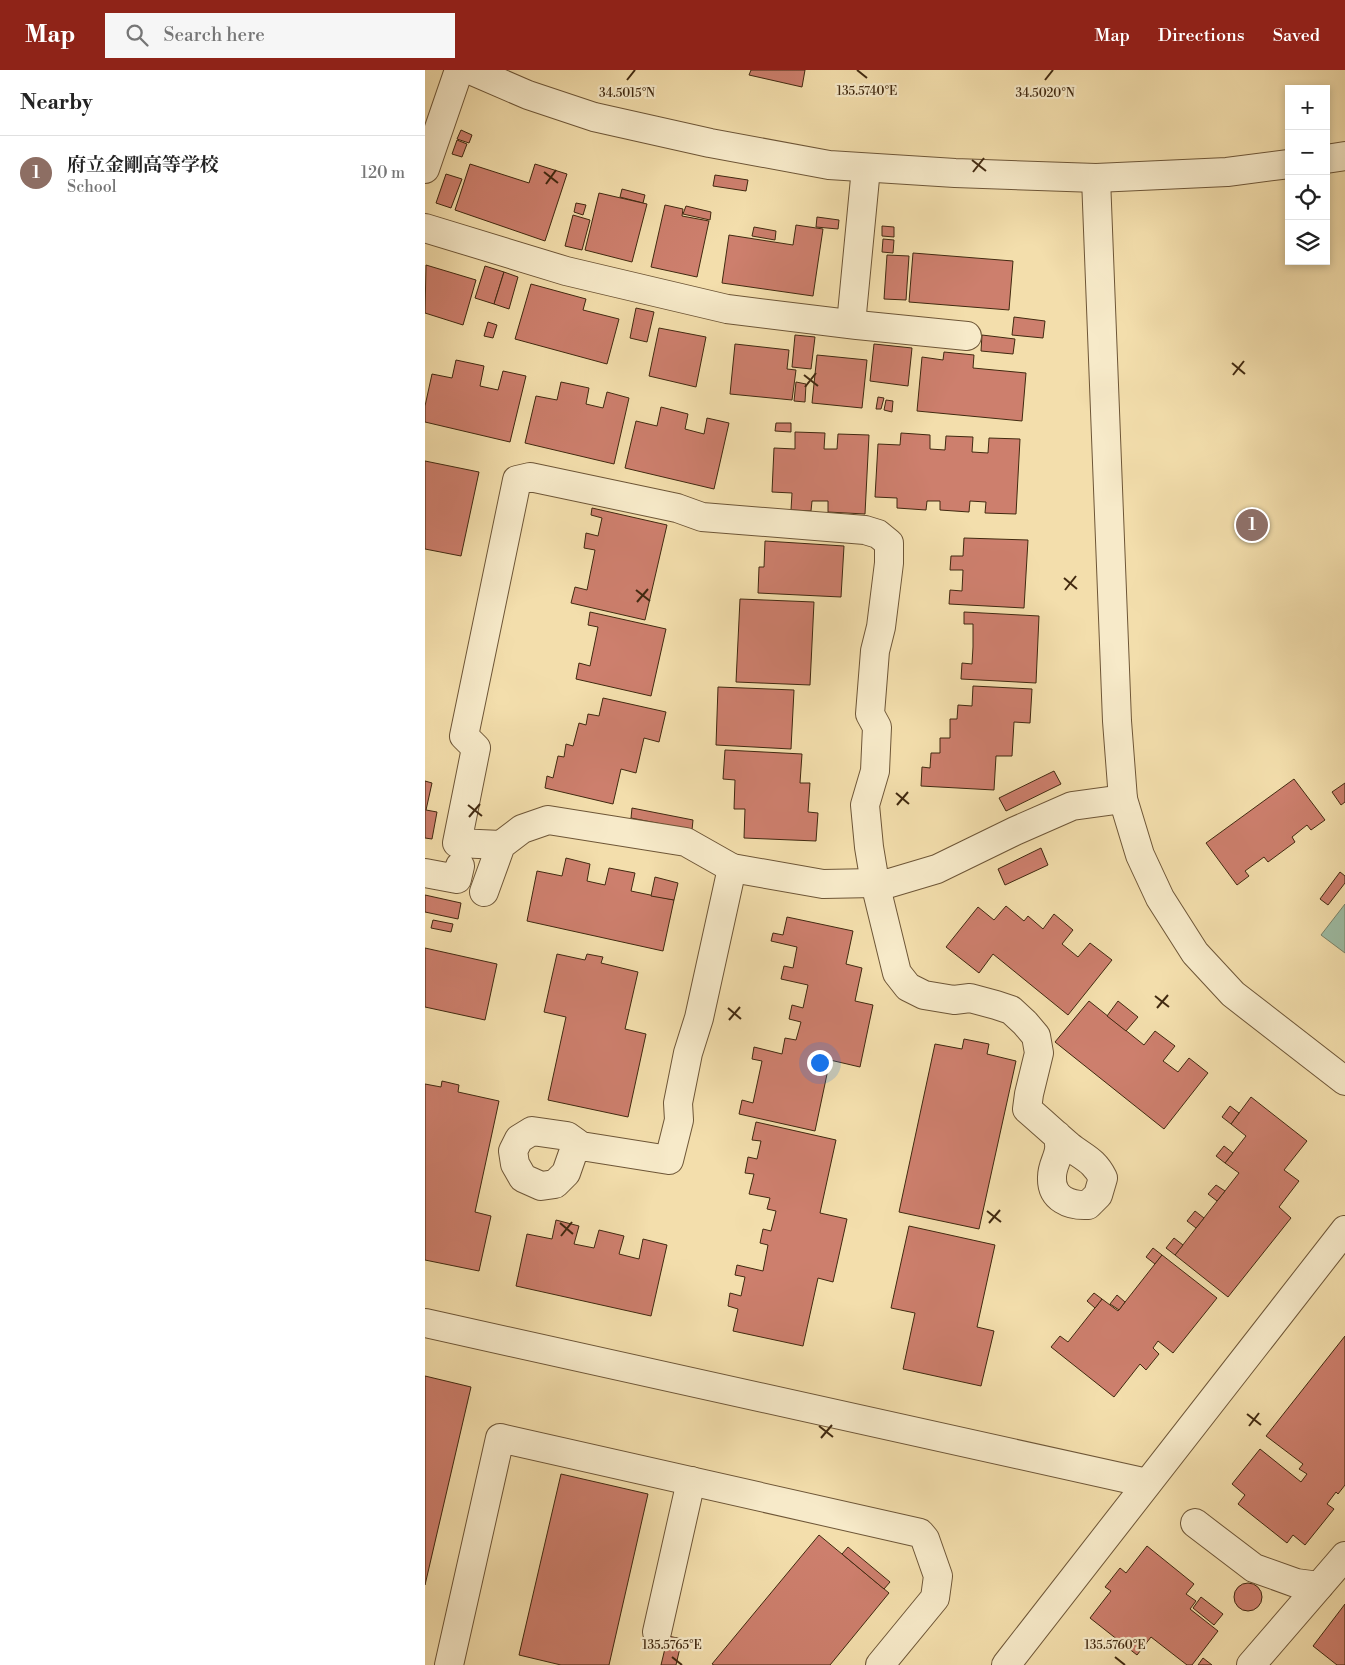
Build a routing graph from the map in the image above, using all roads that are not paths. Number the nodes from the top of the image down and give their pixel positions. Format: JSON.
{"nodes":[{"id":1,"x":459,"y":70,"type":"edge"},
{"id":2,"x":470,"y":70,"type":"edge"},
{"id":3,"x":1345,"y":156,"type":"edge"},
{"id":4,"x":1330,"y":158,"type":"edge"},
{"id":5,"x":1285,"y":165,"type":"edge"},
{"id":6,"x":866,"y":168,"type":"junction"},
{"id":7,"x":425,"y":169,"type":"edge"},
{"id":8,"x":1096,"y":178,"type":"junction"},
{"id":9,"x":425,"y":228,"type":"edge"},
{"id":10,"x":851,"y":324,"type":"junction"},
{"id":11,"x":967,"y":336,"type":"dead end"},
{"id":12,"x":1123,"y":798,"type":"junction"},
{"id":13,"x":501,"y":845,"type":"junction"},
{"id":14,"x":460,"y":866,"type":"dead end"},
{"id":15,"x":732,"y":868,"type":"junction"},
{"id":16,"x":425,"y":873,"type":"edge"},
{"id":17,"x":875,"y":883,"type":"junction"},
{"id":18,"x":483,"y":892,"type":"dead end"},
{"id":19,"x":1345,"y":1082,"type":"edge"},
{"id":20,"x":1057,"y":1135,"type":"dead end"},
{"id":21,"x":581,"y":1146,"type":"dead end"},
{"id":22,"x":1345,"y":1230,"type":"edge"},
{"id":23,"x":425,"y":1323,"type":"edge"},
{"id":24,"x":691,"y":1481,"type":"junction"},
{"id":25,"x":1147,"y":1483,"type":"junction"},
{"id":26,"x":1195,"y":1523,"type":"dead end"},
{"id":27,"x":1345,"y":1556,"type":"edge"},
{"id":28,"x":1319,"y":1586,"type":"junction"},
{"id":29,"x":657,"y":1632,"type":"dead end"},
{"id":30,"x":449,"y":1665,"type":"edge"},
{"id":31,"x":880,"y":1665,"type":"edge"},
{"id":32,"x":1006,"y":1665,"type":"edge"},
{"id":33,"x":1251,"y":1665,"type":"edge"}],
"edges":[{"from":1,"to":7,"type":"street"},
{"from":2,"to":6,"type":"street"},
{"from":3,"to":4,"type":"street"},
{"from":5,"to":8,"type":"street"},
{"from":6,"to":8,"type":"street"},
{"from":6,"to":10,"type":"street"},
{"from":8,"to":12,"type":"street"},
{"from":9,"to":10,"type":"street"},
{"from":10,"to":11,"type":"street"},
{"from":12,"to":17,"type":"street"},
{"from":12,"to":19,"type":"street"},
{"from":13,"to":15,"type":"street"},
{"from":13,"to":17,"type":"street"},
{"from":13,"to":18,"type":"street"},
{"from":14,"to":16,"type":"street"},
{"from":15,"to":17,"type":"street"},
{"from":15,"to":21,"type":"street"},
{"from":17,"to":20,"type":"street"},
{"from":22,"to":25,"type":"street"},
{"from":23,"to":25,"type":"street"},
{"from":24,"to":29,"type":"street"},
{"from":24,"to":30,"type":"street"},
{"from":24,"to":31,"type":"street"},
{"from":25,"to":32,"type":"street"},
{"from":26,"to":28,"type":"street"},
{"from":27,"to":28,"type":"street"},
{"from":28,"to":33,"type":"street"}]}
